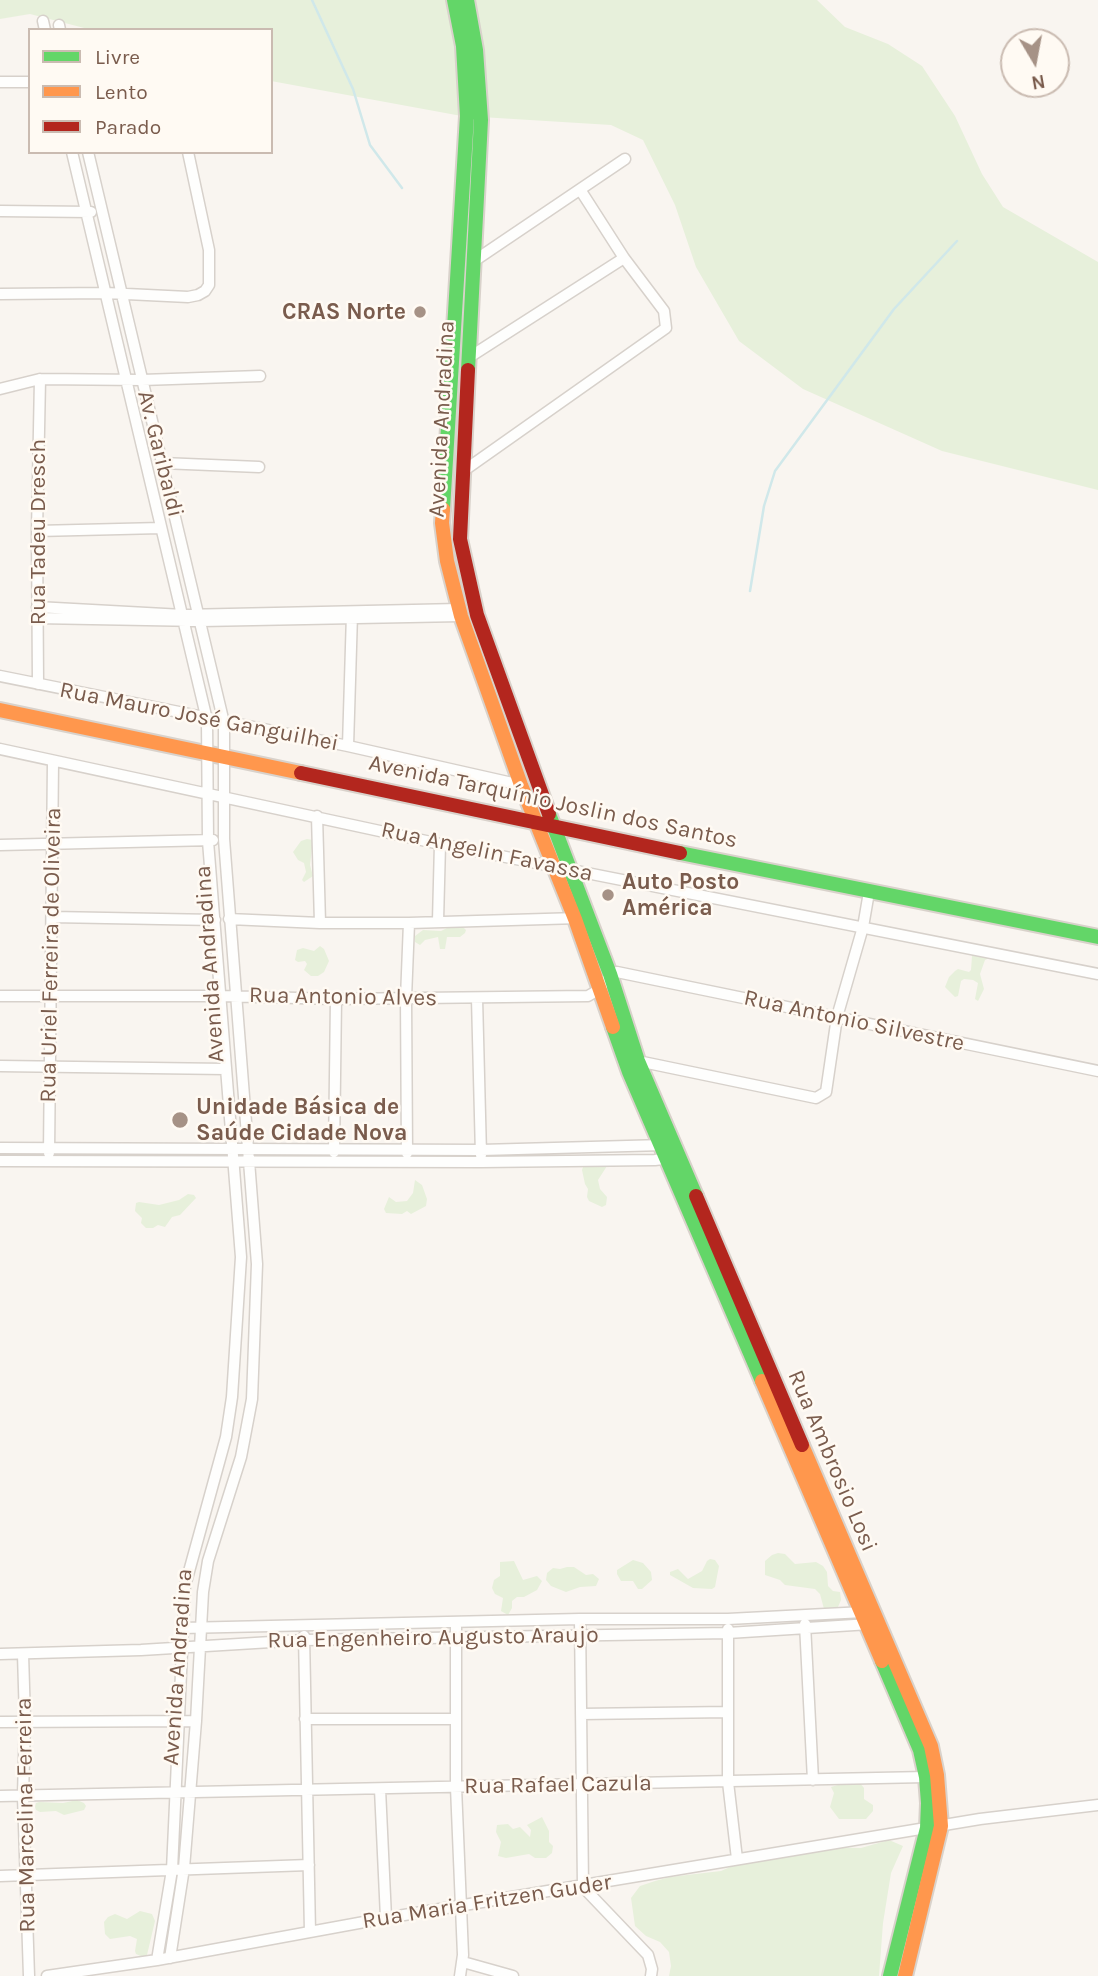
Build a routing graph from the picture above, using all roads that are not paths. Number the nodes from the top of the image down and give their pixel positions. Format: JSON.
{"nodes":[{"id":1,"x":454,"y":0,"type":"edge"},
{"id":2,"x":467,"y":0,"type":"edge"},
{"id":3,"x":0,"y":82,"type":"edge"},
{"id":4,"x":28,"y":82,"type":"edge"},
{"id":5,"x":72,"y":154,"type":"edge"},
{"id":6,"x":88,"y":154,"type":"edge"},
{"id":7,"x":188,"y":154,"type":"edge"},
{"id":8,"x":625,"y":159,"type":"dead end"},
{"id":9,"x":581,"y":191,"type":"junction"},
{"id":10,"x":0,"y":211,"type":"edge"},
{"id":11,"x":86,"y":211,"type":"junction"},
{"id":12,"x":102,"y":212,"type":"junction"},
{"id":13,"x":624,"y":258,"type":"junction"},
{"id":14,"x":474,"y":261,"type":"junction"},
{"id":15,"x":456,"y":286,"type":"junction"},
{"id":16,"x":471,"y":288,"type":"junction"},
{"id":17,"x":106,"y":293,"type":"junction"},
{"id":18,"x":121,"y":294,"type":"junction"},
{"id":19,"x":0,"y":295,"type":"edge"},
{"id":20,"x":468,"y":358,"type":"junction"},
{"id":21,"x":260,"y":376,"type":"dead end"},
{"id":22,"x":40,"y":379,"type":"junction"},
{"id":23,"x":127,"y":379,"type":"junction"},
{"id":24,"x":142,"y":380,"type":"junction"},
{"id":25,"x":0,"y":389,"type":"edge"},
{"id":26,"x":450,"y":395,"type":"junction"},
{"id":27,"x":466,"y":396,"type":"junction"},
{"id":28,"x":162,"y":463,"type":"junction"},
{"id":29,"x":259,"y":467,"type":"dead end"},
{"id":30,"x":461,"y":472,"type":"junction"},
{"id":31,"x":161,"y":528,"type":"junction"},
{"id":32,"x":37,"y":531,"type":"junction"},
{"id":33,"x":37,"y":612,"type":"junction"},
{"id":34,"x":460,"y":612,"type":"junction"},
{"id":35,"x":352,"y":614,"type":"junction"},
{"id":36,"x":183,"y":618,"type":"junction"},
{"id":37,"x":200,"y":618,"type":"junction"},
{"id":38,"x":0,"y":676,"type":"edge"},
{"id":39,"x":38,"y":684,"type":"junction"},
{"id":40,"x":0,"y":710,"type":"edge"},
{"id":41,"x":207,"y":720,"type":"junction"},
{"id":42,"x":224,"y":723,"type":"junction"},
{"id":43,"x":348,"y":746,"type":"junction"},
{"id":44,"x":0,"y":749,"type":"edge"},
{"id":45,"x":208,"y":753,"type":"junction"},
{"id":46,"x":223,"y":757,"type":"junction"},
{"id":47,"x":53,"y":761,"type":"junction"},
{"id":48,"x":521,"y":785,"type":"junction"},
{"id":49,"x":207,"y":794,"type":"junction"},
{"id":50,"x":223,"y":797,"type":"junction"},
{"id":51,"x":317,"y":816,"type":"junction"},
{"id":52,"x":537,"y":823,"type":"junction"},
{"id":53,"x":554,"y":827,"type":"junction"},
{"id":54,"x":223,"y":839,"type":"junction"},
{"id":55,"x":208,"y":841,"type":"junction"},
{"id":56,"x":440,"y":844,"type":"junction"},
{"id":57,"x":0,"y":845,"type":"edge"},
{"id":58,"x":52,"y":845,"type":"junction"},
{"id":59,"x":554,"y":865,"type":"junction"},
{"id":60,"x":570,"y":869,"type":"junction"},
{"id":61,"x":869,"y":892,"type":"junction"},
{"id":62,"x":52,"y":917,"type":"junction"},
{"id":63,"x":581,"y":918,"type":"junction"},
{"id":64,"x":229,"y":919,"type":"junction"},
{"id":65,"x":215,"y":920,"type":"junction"},
{"id":66,"x":438,"y":921,"type":"junction"},
{"id":67,"x":320,"y":923,"type":"junction"},
{"id":68,"x":409,"y":923,"type":"junction"},
{"id":69,"x":863,"y":928,"type":"junction"},
{"id":70,"x":1098,"y":937,"type":"edge"},
{"id":71,"x":610,"y":974,"type":"junction"},
{"id":72,"x":1098,"y":974,"type":"edge"},
{"id":73,"x":600,"y":989,"type":"junction"},
{"id":74,"x":0,"y":996,"type":"edge"},
{"id":75,"x":52,"y":996,"type":"junction"},
{"id":76,"x":221,"y":996,"type":"junction"},
{"id":77,"x":235,"y":996,"type":"junction"},
{"id":78,"x":406,"y":998,"type":"junction"},
{"id":79,"x":336,"y":999,"type":"junction"},
{"id":80,"x":477,"y":999,"type":"junction"},
{"id":81,"x":837,"y":1017,"type":"junction"},
{"id":82,"x":638,"y":1061,"type":"junction"},
{"id":83,"x":0,"y":1066,"type":"edge"},
{"id":84,"x":50,"y":1066,"type":"junction"},
{"id":85,"x":226,"y":1069,"type":"junction"},
{"id":86,"x":1098,"y":1071,"type":"edge"},
{"id":87,"x":0,"y":1148,"type":"edge"},
{"id":88,"x":247,"y":1148,"type":"junction"},
{"id":89,"x":49,"y":1149,"type":"junction"},
{"id":90,"x":232,"y":1149,"type":"junction"},
{"id":91,"x":334,"y":1149,"type":"junction"},
{"id":92,"x":407,"y":1149,"type":"junction"},
{"id":93,"x":481,"y":1150,"type":"junction"},
{"id":94,"x":668,"y":1151,"type":"junction"},
{"id":95,"x":0,"y":1161,"type":"edge"},
{"id":96,"x":234,"y":1161,"type":"junction"},
{"id":97,"x":248,"y":1161,"type":"junction"},
{"id":98,"x":333,"y":1161,"type":"junction"},
{"id":99,"x":49,"y":1162,"type":"junction"},
{"id":100,"x":407,"y":1162,"type":"junction"},
{"id":101,"x":481,"y":1162,"type":"junction"},
{"id":102,"x":805,"y":1616,"type":"junction"},
{"id":103,"x":869,"y":1618,"type":"junction"},
{"id":104,"x":580,"y":1619,"type":"junction"},
{"id":105,"x":728,"y":1619,"type":"junction"},
{"id":106,"x":456,"y":1622,"type":"junction"},
{"id":107,"x":304,"y":1627,"type":"junction"},
{"id":108,"x":182,"y":1628,"type":"junction"},
{"id":109,"x":201,"y":1628,"type":"junction"},
{"id":110,"x":806,"y":1629,"type":"junction"},
{"id":111,"x":728,"y":1633,"type":"junction"},
{"id":112,"x":579,"y":1635,"type":"junction"},
{"id":113,"x":456,"y":1637,"type":"junction"},
{"id":114,"x":304,"y":1640,"type":"junction"},
{"id":115,"x":200,"y":1645,"type":"junction"},
{"id":116,"x":181,"y":1646,"type":"junction"},
{"id":117,"x":0,"y":1654,"type":"edge"},
{"id":118,"x":23,"y":1654,"type":"junction"},
{"id":119,"x":728,"y":1712,"type":"junction"},
{"id":120,"x":581,"y":1714,"type":"junction"},
{"id":121,"x":305,"y":1719,"type":"junction"},
{"id":122,"x":455,"y":1719,"type":"junction"},
{"id":123,"x":25,"y":1720,"type":"junction"},
{"id":124,"x":179,"y":1720,"type":"junction"},
{"id":125,"x":196,"y":1721,"type":"junction"},
{"id":126,"x":0,"y":1722,"type":"edge"},
{"id":127,"x":926,"y":1777,"type":"junction"},
{"id":128,"x":813,"y":1780,"type":"junction"},
{"id":129,"x":728,"y":1782,"type":"junction"},
{"id":130,"x":581,"y":1785,"type":"junction"},
{"id":131,"x":456,"y":1787,"type":"junction"},
{"id":132,"x":380,"y":1789,"type":"junction"},
{"id":133,"x":307,"y":1790,"type":"junction"},
{"id":134,"x":176,"y":1793,"type":"junction"},
{"id":135,"x":191,"y":1793,"type":"junction"},
{"id":136,"x":0,"y":1796,"type":"edge"},
{"id":137,"x":23,"y":1796,"type":"junction"},
{"id":138,"x":1098,"y":1805,"type":"edge"},
{"id":139,"x":934,"y":1827,"type":"junction"},
{"id":140,"x":737,"y":1859,"type":"junction"},
{"id":141,"x":309,"y":1865,"type":"junction"},
{"id":142,"x":184,"y":1868,"type":"junction"},
{"id":143,"x":172,"y":1870,"type":"junction"},
{"id":144,"x":26,"y":1875,"type":"junction"},
{"id":145,"x":0,"y":1876,"type":"edge"},
{"id":146,"x":583,"y":1886,"type":"junction"},
{"id":147,"x":460,"y":1907,"type":"junction"},
{"id":148,"x":386,"y":1918,"type":"junction"},
{"id":149,"x":310,"y":1933,"type":"junction"},
{"id":150,"x":170,"y":1958,"type":"junction"},
{"id":151,"x":157,"y":1960,"type":"junction"},
{"id":152,"x":463,"y":1962,"type":"junction"},
{"id":153,"x":29,"y":1976,"type":"edge"},
{"id":154,"x":47,"y":1976,"type":"edge"},
{"id":155,"x":460,"y":1976,"type":"edge"},
{"id":156,"x":513,"y":1976,"type":"edge"},
{"id":157,"x":651,"y":1976,"type":"edge"},
{"id":158,"x":890,"y":1976,"type":"edge"},
{"id":159,"x":905,"y":1976,"type":"edge"}],
"edges":[{"from":1,"to":15,"type":"street","name":"Avenida Andradina"},
{"from":2,"to":14,"type":"street","name":"Avenida Andradina"},
{"from":3,"to":4,"type":"street"},
{"from":5,"to":11,"type":"street","name":"Av. Garibaldi"},
{"from":6,"to":12,"type":"street","name":"Av. Garibaldi"},
{"from":7,"to":18,"type":"street"},
{"from":8,"to":9,"type":"street"},
{"from":9,"to":13,"type":"street"},
{"from":9,"to":14,"type":"street"},
{"from":10,"to":11,"type":"street"},
{"from":11,"to":12,"type":"street"},
{"from":11,"to":17,"type":"street","name":"Av. Garibaldi"},
{"from":12,"to":18,"type":"street","name":"Av. Garibaldi"},
{"from":13,"to":20,"type":"street"},
{"from":13,"to":30,"type":"street"},
{"from":14,"to":16,"type":"street","name":"Avenida Andradina"},
{"from":15,"to":16,"type":"street"},
{"from":15,"to":26,"type":"street","name":"Avenida Andradina"},
{"from":16,"to":20,"type":"street","name":"Avenida Andradina"},
{"from":17,"to":18,"type":"street"},
{"from":17,"to":19,"type":"street"},
{"from":17,"to":23,"type":"street","name":"Av. Garibaldi"},
{"from":18,"to":24,"type":"street","name":"Av. Garibaldi"},
{"from":20,"to":27,"type":"street","name":"Avenida Andradina"},
{"from":21,"to":24,"type":"street"},
{"from":22,"to":23,"type":"street"},
{"from":22,"to":25,"type":"street"},
{"from":22,"to":32,"type":"street","name":"Rua Tadeu Dresch"},
{"from":23,"to":24,"type":"street"},
{"from":23,"to":31,"type":"street","name":"Av. Garibaldi"},
{"from":24,"to":28,"type":"street","name":"Av. Garibaldi"},
{"from":26,"to":27,"type":"street"},
{"from":26,"to":34,"type":"street","name":"Avenida Andradina"},
{"from":27,"to":30,"type":"street","name":"Avenida Andradina"},
{"from":28,"to":29,"type":"street"},
{"from":28,"to":37,"type":"street","name":"Av. Garibaldi"},
{"from":30,"to":53,"type":"street","name":"Avenida Andradina"},
{"from":31,"to":32,"type":"street"},
{"from":31,"to":36,"type":"street","name":"Av. Garibaldi"},
{"from":32,"to":33,"type":"street","name":"Rua Tadeu Dresch"},
{"from":33,"to":36,"type":"street"},
{"from":33,"to":39,"type":"street","name":"Rua Tadeu Dresch"},
{"from":34,"to":35,"type":"street"},
{"from":34,"to":48,"type":"street","name":"Avenida Andradina"},
{"from":35,"to":37,"type":"street"},
{"from":35,"to":43,"type":"street"},
{"from":36,"to":37,"type":"street"},
{"from":36,"to":41,"type":"street","name":"Av. Garibaldi"},
{"from":37,"to":42,"type":"street","name":"Av. Garibaldi"},
{"from":38,"to":39,"type":"street","name":"Rua Mauro José Ganguilhei"},
{"from":39,"to":41,"type":"street","name":"Rua Mauro José Ganguilhei"},
{"from":40,"to":45,"type":"street","name":"Avenida Tarquínio Joslin dos Santos"},
{"from":41,"to":42,"type":"street","name":"Rua Mauro José Ganguilhei"},
{"from":41,"to":45,"type":"street","name":"Av. Garibaldi"},
{"from":42,"to":43,"type":"street","name":"Rua Mauro José Ganguilhei"},
{"from":42,"to":46,"type":"street","name":"Av. Garibaldi"},
{"from":43,"to":48,"type":"street","name":"Rua Mauro José Ganguilhei"},
{"from":44,"to":47,"type":"street","name":"Rua Angelin Favassa"},
{"from":45,"to":46,"type":"street","name":"Avenida Tarquínio Joslin dos Santos"},
{"from":45,"to":49,"type":"street","name":"Av. Garibaldi"},
{"from":46,"to":50,"type":"street","name":"Avenida Andradina"},
{"from":46,"to":52,"type":"street","name":"Avenida Tarquínio Joslin dos Santos"},
{"from":47,"to":49,"type":"street","name":"Rua Angelin Favassa"},
{"from":47,"to":58,"type":"street","name":"Rua Uriel Ferreira de Oliveira"},
{"from":48,"to":52,"type":"street","name":"Avenida Andradina"},
{"from":49,"to":50,"type":"street","name":"Rua Angelin Favassa"},
{"from":49,"to":55,"type":"street","name":"Av. Garibaldi"},
{"from":50,"to":51,"type":"street","name":"Rua Angelin Favassa"},
{"from":50,"to":54,"type":"street","name":"Avenida Andradina"},
{"from":51,"to":56,"type":"street","name":"Rua Angelin Favassa"},
{"from":51,"to":67,"type":"street"},
{"from":52,"to":53,"type":"street","name":"Avenida Tarquínio Joslin dos Santos"},
{"from":52,"to":59,"type":"street","name":"Avenida Andradina"},
{"from":53,"to":60,"type":"street","name":"Avenida Andradina"},
{"from":53,"to":61,"type":"street","name":"Avenida Tarquínio Joslin dos Santos"},
{"from":54,"to":55,"type":"street"},
{"from":54,"to":64,"type":"street","name":"Avenida Andradina"},
{"from":55,"to":58,"type":"street"},
{"from":55,"to":65,"type":"street","name":"Av. Garibaldi"},
{"from":56,"to":59,"type":"street","name":"Rua Angelin Favassa"},
{"from":56,"to":66,"type":"street"},
{"from":57,"to":58,"type":"street"},
{"from":58,"to":62,"type":"street","name":"Rua Uriel Ferreira de Oliveira"},
{"from":59,"to":60,"type":"street","name":"Rua Angelin Favassa"},
{"from":59,"to":63,"type":"street","name":"Avenida Andradina"},
{"from":60,"to":63,"type":"street","name":"Avenida Andradina"},
{"from":60,"to":69,"type":"street","name":"Rua Angelin Favassa"},
{"from":61,"to":69,"type":"street"},
{"from":61,"to":70,"type":"street","name":"Avenida Tarquínio Joslin dos Santos"},
{"from":62,"to":65,"type":"street"},
{"from":62,"to":75,"type":"street","name":"Rua Uriel Ferreira de Oliveira"},
{"from":63,"to":66,"type":"street"},
{"from":63,"to":71,"type":"street","name":"Rua Ambrosio Losi"},
{"from":63,"to":73,"type":"street","name":"Rua Ambrosio Losi"},
{"from":64,"to":67,"type":"street"},
{"from":64,"to":77,"type":"street","name":"Avenida Andradina"},
{"from":65,"to":76,"type":"street","name":"Av. Garibaldi"},
{"from":66,"to":68,"type":"street"},
{"from":67,"to":68,"type":"street"},
{"from":68,"to":78,"type":"street"},
{"from":69,"to":72,"type":"street","name":"Rua Angelin Favassa"},
{"from":69,"to":81,"type":"street"},
{"from":71,"to":73,"type":"street"},
{"from":71,"to":81,"type":"street","name":"Rua Antonio Silvestre"},
{"from":71,"to":82,"type":"street","name":"Rua Ambrosio Losi"},
{"from":73,"to":80,"type":"street","name":"Rua Antonio Alves"},
{"from":73,"to":94,"type":"street","name":"Rua Ambrosio Losi"},
{"from":74,"to":75,"type":"street","name":"Rua Antonio Alves"},
{"from":75,"to":76,"type":"street","name":"Rua Antonio Alves"},
{"from":75,"to":84,"type":"street","name":"Rua Uriel Ferreira de Oliveira"},
{"from":76,"to":77,"type":"street","name":"Rua Antonio Alves"},
{"from":76,"to":85,"type":"street","name":"Av. Garibaldi"},
{"from":77,"to":79,"type":"street","name":"Rua Antonio Alves"},
{"from":77,"to":88,"type":"street","name":"Avenida Andradina"},
{"from":78,"to":79,"type":"street","name":"Rua Antonio Alves"},
{"from":78,"to":80,"type":"street","name":"Rua Antonio Alves"},
{"from":78,"to":92,"type":"street"},
{"from":79,"to":91,"type":"street"},
{"from":80,"to":93,"type":"street"},
{"from":81,"to":82,"type":"street"},
{"from":81,"to":86,"type":"street","name":"Rua Antonio Silvestre"},
{"from":82,"to":94,"type":"street","name":"Rua Ambrosio Losi"},
{"from":83,"to":84,"type":"street"},
{"from":84,"to":85,"type":"street"},
{"from":84,"to":89,"type":"street","name":"Rua Uriel Ferreira de Oliveira"},
{"from":85,"to":90,"type":"street","name":"Av. Garibaldi"},
{"from":87,"to":89,"type":"street"},
{"from":88,"to":90,"type":"street"},
{"from":88,"to":91,"type":"street"},
{"from":88,"to":97,"type":"street","name":"Avenida Andradina"},
{"from":89,"to":90,"type":"street"},
{"from":89,"to":99,"type":"street","name":"Rua Uriel Ferreira de Oliveira"},
{"from":90,"to":96,"type":"street","name":"Av. Garibaldi"},
{"from":91,"to":92,"type":"street"},
{"from":91,"to":98,"type":"street"},
{"from":92,"to":93,"type":"street"},
{"from":92,"to":100,"type":"street"},
{"from":93,"to":94,"type":"street"},
{"from":93,"to":101,"type":"street"},
{"from":94,"to":101,"type":"street"},
{"from":94,"to":103,"type":"street","name":"Rua Ambrosio Losi"},
{"from":95,"to":99,"type":"street"},
{"from":96,"to":97,"type":"street"},
{"from":96,"to":99,"type":"street"},
{"from":96,"to":108,"type":"street","name":"Av. Garibaldi"},
{"from":97,"to":98,"type":"street"},
{"from":97,"to":109,"type":"street","name":"Avenida Andradina"},
{"from":98,"to":100,"type":"street"},
{"from":100,"to":101,"type":"street"},
{"from":102,"to":103,"type":"street"},
{"from":102,"to":105,"type":"street"},
{"from":102,"to":110,"type":"street"},
{"from":103,"to":110,"type":"street","name":"Rua Engenheiro Augusto Araujo"},
{"from":103,"to":127,"type":"street","name":"Rua Ambrosio Losi"},
{"from":103,"to":139,"type":"street","name":"Rua Ambrosio Losi"},
{"from":104,"to":105,"type":"street"},
{"from":104,"to":106,"type":"street"},
{"from":104,"to":112,"type":"street"},
{"from":105,"to":111,"type":"street"},
{"from":106,"to":107,"type":"street"},
{"from":106,"to":113,"type":"street"},
{"from":107,"to":109,"type":"street"},
{"from":107,"to":114,"type":"street"},
{"from":108,"to":109,"type":"street"},
{"from":108,"to":116,"type":"street","name":"Av. Garibaldi"},
{"from":109,"to":115,"type":"street","name":"Avenida Andradina"},
{"from":110,"to":111,"type":"street","name":"Rua Engenheiro Augusto Araujo"},
{"from":110,"to":128,"type":"street"},
{"from":111,"to":112,"type":"street","name":"Rua Engenheiro Augusto Araujo"},
{"from":111,"to":119,"type":"street"},
{"from":112,"to":113,"type":"street","name":"Rua Engenheiro Augusto Araujo"},
{"from":112,"to":120,"type":"street"},
{"from":113,"to":114,"type":"street","name":"Rua Engenheiro Augusto Araujo"},
{"from":113,"to":122,"type":"street"},
{"from":114,"to":115,"type":"street","name":"Rua Engenheiro Augusto Araujo"},
{"from":114,"to":121,"type":"street"},
{"from":115,"to":116,"type":"street","name":"Rua Engenheiro Augusto Araujo"},
{"from":115,"to":125,"type":"street","name":"Avenida Andradina"},
{"from":116,"to":118,"type":"street","name":"Rua Engenheiro Augusto Araujo"},
{"from":116,"to":124,"type":"street","name":"Av. Garibaldi"},
{"from":117,"to":118,"type":"street","name":"Rua Engenheiro Augusto Araujo"},
{"from":118,"to":123,"type":"street","name":"Rua Marcelina Ferreira"},
{"from":119,"to":120,"type":"street"},
{"from":119,"to":129,"type":"street"},
{"from":120,"to":130,"type":"street"},
{"from":121,"to":122,"type":"street"},
{"from":121,"to":133,"type":"street"},
{"from":122,"to":131,"type":"street"},
{"from":123,"to":124,"type":"street"},
{"from":123,"to":126,"type":"street"},
{"from":123,"to":137,"type":"street","name":"Rua Marcelina Ferreira"},
{"from":124,"to":125,"type":"street"},
{"from":124,"to":134,"type":"street","name":"Av. Garibaldi"},
{"from":125,"to":135,"type":"street","name":"Avenida Andradina"},
{"from":127,"to":128,"type":"street","name":"Rua Rafael Cazula"},
{"from":127,"to":139,"type":"street","name":"Rua Ambrosio Losi"},
{"from":128,"to":129,"type":"street","name":"Rua Rafael Cazula"},
{"from":129,"to":130,"type":"street","name":"Rua Rafael Cazula"},
{"from":129,"to":140,"type":"street"},
{"from":130,"to":131,"type":"street","name":"Rua Rafael Cazula"},
{"from":130,"to":146,"type":"street"},
{"from":131,"to":132,"type":"street","name":"Rua Rafael Cazula"},
{"from":131,"to":147,"type":"street"},
{"from":132,"to":133,"type":"street","name":"Rua Rafael Cazula"},
{"from":132,"to":148,"type":"street"},
{"from":133,"to":135,"type":"street","name":"Rua Rafael Cazula"},
{"from":133,"to":141,"type":"street"},
{"from":134,"to":135,"type":"street","name":"Rua Rafael Cazula"},
{"from":134,"to":137,"type":"street","name":"Rua Rafael Cazula"},
{"from":134,"to":143,"type":"street","name":"Av. Garibaldi"},
{"from":135,"to":142,"type":"street","name":"Avenida Andradina"},
{"from":136,"to":137,"type":"street","name":"Rua Rafael Cazula"},
{"from":137,"to":144,"type":"street","name":"Rua Marcelina Ferreira"},
{"from":138,"to":139,"type":"street","name":"Rua Maria Fritzen Guder"},
{"from":139,"to":140,"type":"street","name":"Rua Maria Fritzen Guder"},
{"from":139,"to":158,"type":"street","name":"Rua Ambrosio Losi"},
{"from":139,"to":159,"type":"street","name":"Rua Ambrosio Losi"},
{"from":140,"to":146,"type":"street","name":"Rua Maria Fritzen Guder"},
{"from":141,"to":142,"type":"street"},
{"from":141,"to":149,"type":"street"},
{"from":142,"to":143,"type":"street"},
{"from":142,"to":150,"type":"street","name":"Avenida Andradina"},
{"from":143,"to":144,"type":"street"},
{"from":143,"to":151,"type":"street","name":"Av. Garibaldi"},
{"from":144,"to":145,"type":"street"},
{"from":144,"to":153,"type":"street","name":"Rua Marcelina Ferreira"},
{"from":146,"to":147,"type":"street","name":"Rua Maria Fritzen Guder"},
{"from":146,"to":157,"type":"street"},
{"from":147,"to":148,"type":"street","name":"Rua Maria Fritzen Guder"},
{"from":147,"to":152,"type":"street"},
{"from":148,"to":149,"type":"street","name":"Rua Maria Fritzen Guder"},
{"from":149,"to":150,"type":"street","name":"Rua Maria Fritzen Guder"},
{"from":150,"to":151,"type":"street","name":"Rua Maria Fritzen Guder"},
{"from":151,"to":154,"type":"street","name":"Rua Maria Fritzen Guder"},
{"from":152,"to":155,"type":"street"},
{"from":152,"to":156,"type":"street"}]}
